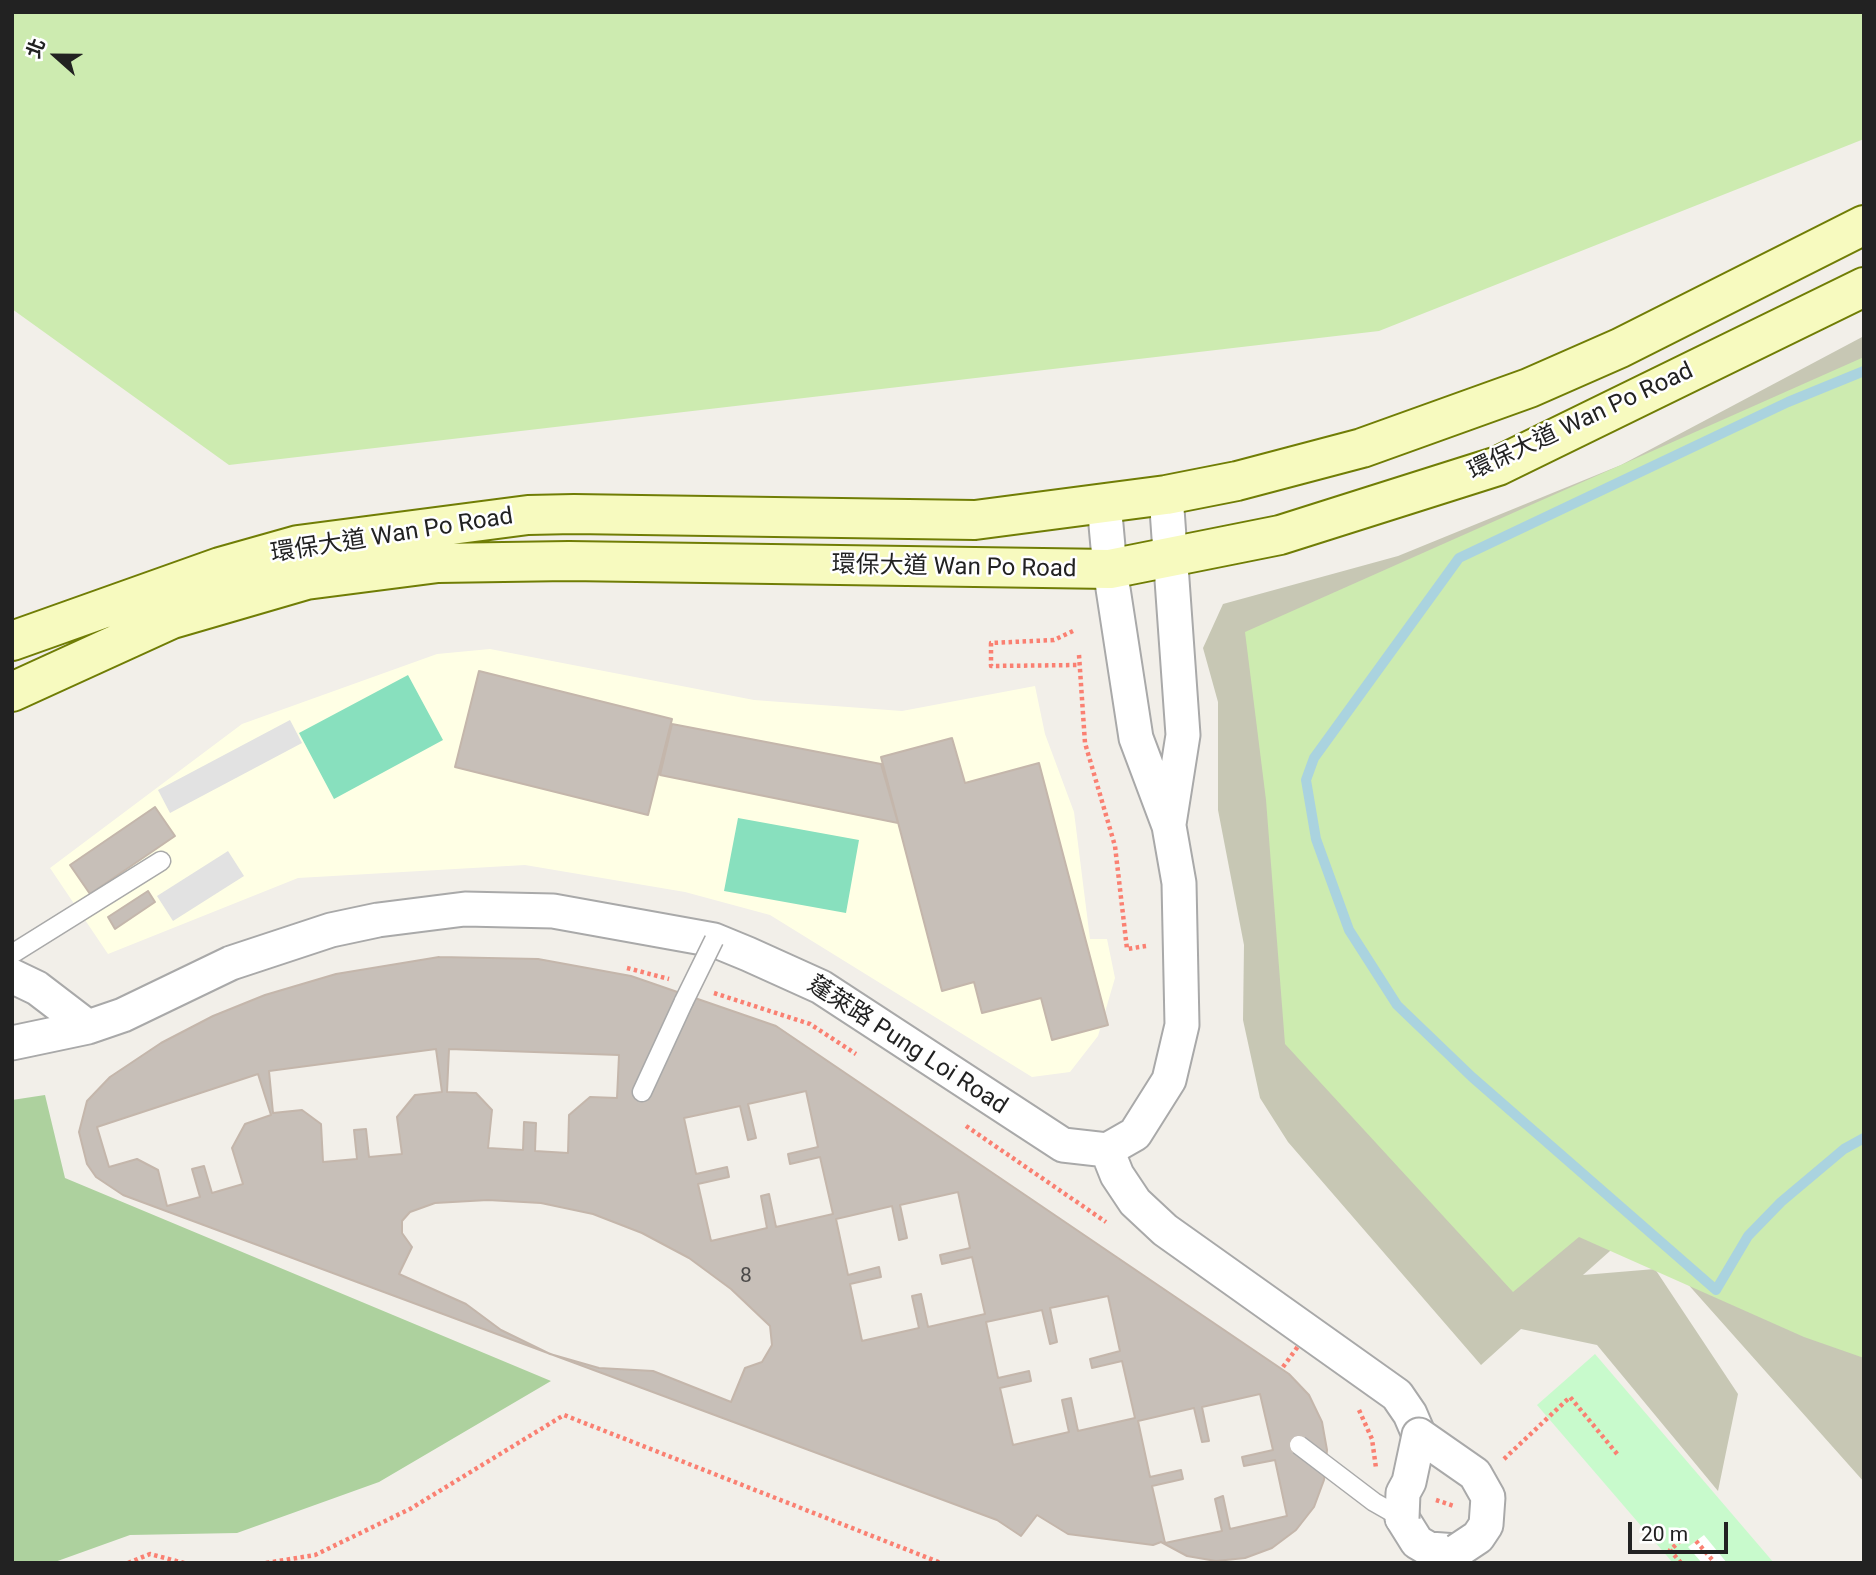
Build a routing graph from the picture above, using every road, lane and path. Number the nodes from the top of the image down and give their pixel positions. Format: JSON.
{"nodes":[{"id":1,"x":1864,"y":225,"type":"edge"},
{"id":2,"x":1864,"y":286,"type":"edge"},
{"id":3,"x":1166,"y":495,"type":"junction"},
{"id":4,"x":1104,"y":503,"type":"junction"},
{"id":5,"x":1171,"y":557,"type":"junction"},
{"id":6,"x":1110,"y":569,"type":"junction"},
{"id":7,"x":1073,"y":631,"type":"dead end"},
{"id":8,"x":12,"y":641,"type":"edge"},
{"id":9,"x":1079,"y":655,"type":"dead end"},
{"id":10,"x":1080,"y":665,"type":"junction"},
{"id":11,"x":12,"y":692,"type":"edge"},
{"id":12,"x":1169,"y":826,"type":"junction"},
{"id":13,"x":161,"y":860,"type":"dead end"},
{"id":14,"x":714,"y":940,"type":"junction"},
{"id":15,"x":1146,"y":946,"type":"dead end"},
{"id":16,"x":12,"y":954,"type":"edge"},
{"id":17,"x":627,"y":968,"type":"dead end"},
{"id":18,"x":12,"y":976,"type":"edge"},
{"id":19,"x":705,"y":990,"type":"dead end"},
{"id":20,"x":683,"y":992,"type":"junction"},
{"id":21,"x":88,"y":1027,"type":"junction"},
{"id":22,"x":12,"y":1042,"type":"edge"},
{"id":23,"x":865,"y":1059,"type":"dead end"},
{"id":24,"x":642,"y":1092,"type":"dead end"},
{"id":25,"x":964,"y":1124,"type":"dead end"},
{"id":26,"x":1107,"y":1150,"type":"junction"},
{"id":27,"x":1107,"y":1223,"type":"dead end"},
{"id":28,"x":1298,"y":1345,"type":"dead end"},
{"id":29,"x":1287,"y":1346,"type":"dead end"},
{"id":30,"x":1298,"y":1354,"type":"dead end"},
{"id":31,"x":1283,"y":1367,"type":"dead end"},
{"id":32,"x":1354,"y":1400,"type":"dead end"},
{"id":33,"x":1419,"y":1435,"type":"junction"},
{"id":34,"x":1299,"y":1445,"type":"dead end"},
{"id":35,"x":1618,"y":1455,"type":"dead end"},
{"id":36,"x":1494,"y":1468,"type":"dead end"},
{"id":37,"x":1377,"y":1470,"type":"dead end"},
{"id":38,"x":1464,"y":1496,"type":"dead end"},
{"id":39,"x":1429,"y":1497,"type":"dead end"},
{"id":40,"x":1402,"y":1518,"type":"junction"},
{"id":41,"x":1687,"y":1535,"type":"dead end"},
{"id":42,"x":1696,"y":1541,"type":"dead end"},
{"id":43,"x":128,"y":1563,"type":"edge"},
{"id":44,"x":184,"y":1563,"type":"edge"},
{"id":45,"x":265,"y":1563,"type":"edge"},
{"id":46,"x":941,"y":1563,"type":"edge"},
{"id":47,"x":1681,"y":1563,"type":"edge"},
{"id":48,"x":1715,"y":1563,"type":"edge"}],
"edges":[{"from":1,"to":3,"type":"main road","name":"環保大道 Wan Po Road"},
{"from":2,"to":5,"type":"main road","name":"環保大道 Wan Po Road"},
{"from":3,"to":4,"type":"main road","name":"環保大道 Wan Po Road"},
{"from":3,"to":5,"type":"street"},
{"from":4,"to":6,"type":"street"},
{"from":4,"to":8,"type":"main road","name":"環保大道 Wan Po Road"},
{"from":5,"to":6,"type":"main road","name":"環保大道 Wan Po Road"},
{"from":5,"to":12,"type":"street"},
{"from":6,"to":11,"type":"main road","name":"環保大道 Wan Po Road"},
{"from":6,"to":12,"type":"street"},
{"from":7,"to":10,"type":"path"},
{"from":9,"to":10,"type":"path"},
{"from":10,"to":15,"type":"path"},
{"from":12,"to":26,"type":"street"},
{"from":13,"to":16,"type":"lane"},
{"from":14,"to":20,"type":"lane","bridge":true},
{"from":14,"to":21,"type":"street","name":"蓬萊路 Pung Loi Road"},
{"from":14,"to":26,"type":"street","name":"蓬萊路 Pung Loi Road"},
{"from":17,"to":20,"type":"path"},
{"from":18,"to":21,"type":"street"},
{"from":19,"to":23,"type":"path"},
{"from":20,"to":24,"type":"lane"},
{"from":21,"to":22,"type":"street","name":"蓬萊路 Pung Loi Road"},
{"from":25,"to":27,"type":"path"},
{"from":26,"to":33,"type":"street"},
{"from":28,"to":31,"type":"path","bridge":true},
{"from":29,"to":30,"type":"path"},
{"from":32,"to":37,"type":"path"},
{"from":33,"to":40,"type":"street","bridge":true},
{"from":33,"to":40,"type":"street","bridge":true},
{"from":34,"to":40,"type":"lane","bridge":true},
{"from":35,"to":36,"type":"path"},
{"from":38,"to":39,"type":"path"},
{"from":41,"to":47,"type":"path"},
{"from":42,"to":48,"type":"path"},
{"from":43,"to":44,"type":"path"},
{"from":45,"to":46,"type":"path"}]}
